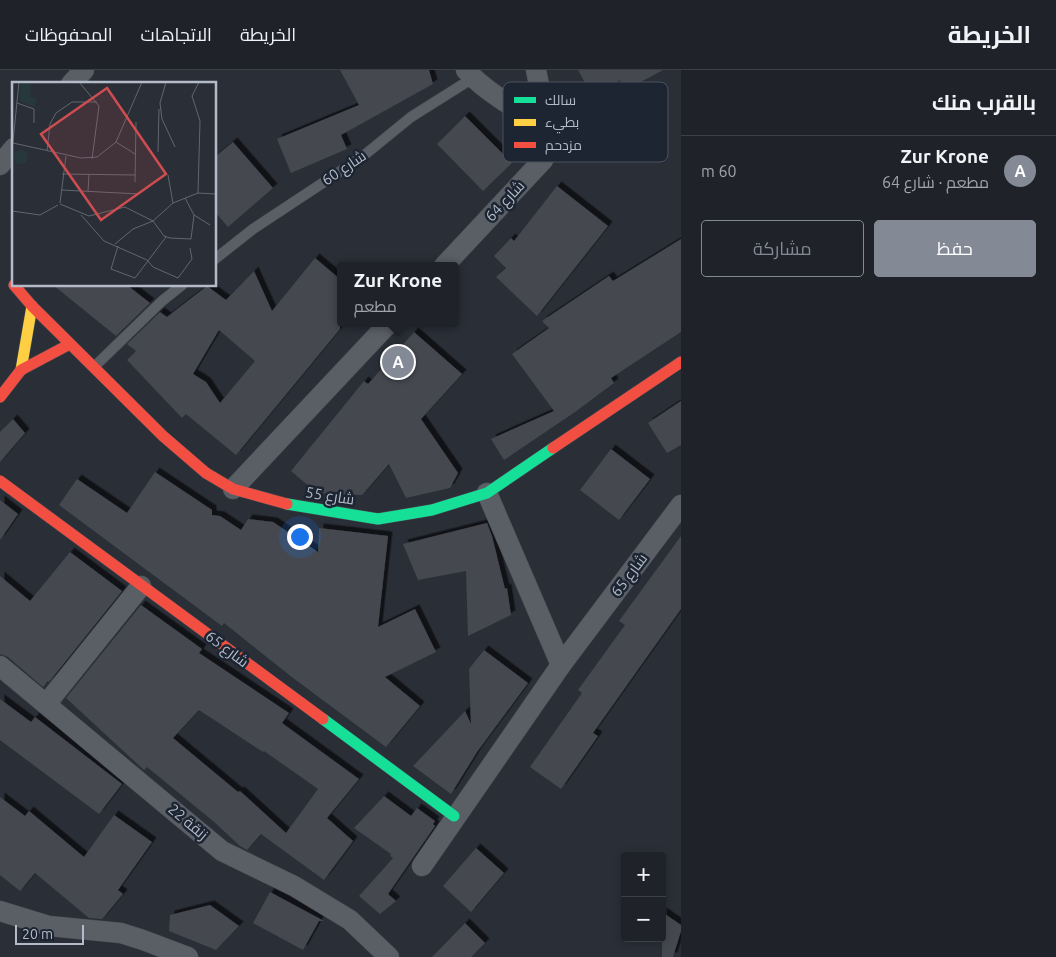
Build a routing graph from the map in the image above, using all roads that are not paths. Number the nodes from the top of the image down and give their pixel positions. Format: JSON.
{"nodes":[{"id":1,"x":84,"y":70,"type":"edge"},
{"id":2,"x":469,"y":74,"type":"edge"},
{"id":3,"x":73,"y":82,"type":"edge"},
{"id":4,"x":503,"y":98,"type":"edge"},
{"id":5,"x":12,"y":150,"type":"edge"},
{"id":6,"x":541,"y":162,"type":"edge"},
{"id":7,"x":0,"y":165,"type":"edge"},
{"id":8,"x":216,"y":258,"type":"edge"},
{"id":9,"x":448,"y":262,"type":"edge"},
{"id":10,"x":5,"y":274,"type":"dead end"},
{"id":11,"x":12,"y":283,"type":"edge"},
{"id":12,"x":15,"y":286,"type":"edge"},
{"id":13,"x":181,"y":286,"type":"edge"},
{"id":14,"x":32,"y":306,"type":"junction"},
{"id":15,"x":385,"y":327,"type":"edge"},
{"id":16,"x":70,"y":344,"type":"junction"},
{"id":17,"x":681,"y":362,"type":"edge"},
{"id":18,"x":94,"y":366,"type":"junction"},
{"id":19,"x":20,"y":370,"type":"junction"},
{"id":20,"x":0,"y":397,"type":"edge"},
{"id":21,"x":0,"y":481,"type":"edge"},
{"id":22,"x":233,"y":489,"type":"junction"},
{"id":23,"x":487,"y":493,"type":"junction"},
{"id":24,"x":681,"y":504,"type":"edge"},
{"id":25,"x":141,"y":586,"type":"junction"},
{"id":26,"x":0,"y":666,"type":"edge"},
{"id":27,"x":561,"y":666,"type":"junction"},
{"id":28,"x":47,"y":703,"type":"junction"},
{"id":29,"x":454,"y":816,"type":"junction"},
{"id":30,"x":422,"y":866,"type":"dead end"},
{"id":31,"x":0,"y":911,"type":"edge"},
{"id":32,"x":188,"y":957,"type":"edge"},
{"id":33,"x":388,"y":957,"type":"edge"}],
"edges":[{"from":1,"to":3,"type":"street"},
{"from":2,"to":4,"type":"street","name":"شارع 60"},
{"from":2,"to":8,"type":"lane","name":"شارع 60"},
{"from":5,"to":7,"type":"street"},
{"from":6,"to":9,"type":"street","name":"شارع 64"},
{"from":10,"to":11,"type":"street","name":"شارع 55"},
{"from":12,"to":14,"type":"street","name":"شارع 55"},
{"from":13,"to":18,"type":"lane"},
{"from":14,"to":16,"type":"street","name":"شارع 55"},
{"from":14,"to":19,"type":"street"},
{"from":15,"to":22,"type":"street"},
{"from":16,"to":18,"type":"street","name":"شارع 55"},
{"from":16,"to":19,"type":"street"},
{"from":17,"to":23,"type":"street","name":"شارع 55"},
{"from":18,"to":22,"type":"street","name":"شارع 55"},
{"from":19,"to":20,"type":"street"},
{"from":21,"to":25,"type":"street","name":"شارع 65"},
{"from":22,"to":23,"type":"street","name":"شارع 55"},
{"from":23,"to":27,"type":"street"},
{"from":24,"to":27,"type":"street","name":"شارع 65"},
{"from":25,"to":28,"type":"street"},
{"from":25,"to":29,"type":"street","name":"شارع 65"},
{"from":26,"to":28,"type":"street","name":"زنقة 22"},
{"from":27,"to":29,"type":"street","name":"شارع 65"},
{"from":28,"to":33,"type":"street","name":"زنقة 22"},
{"from":29,"to":30,"type":"street","name":"شارع 65"},
{"from":31,"to":32,"type":"street"}]}
